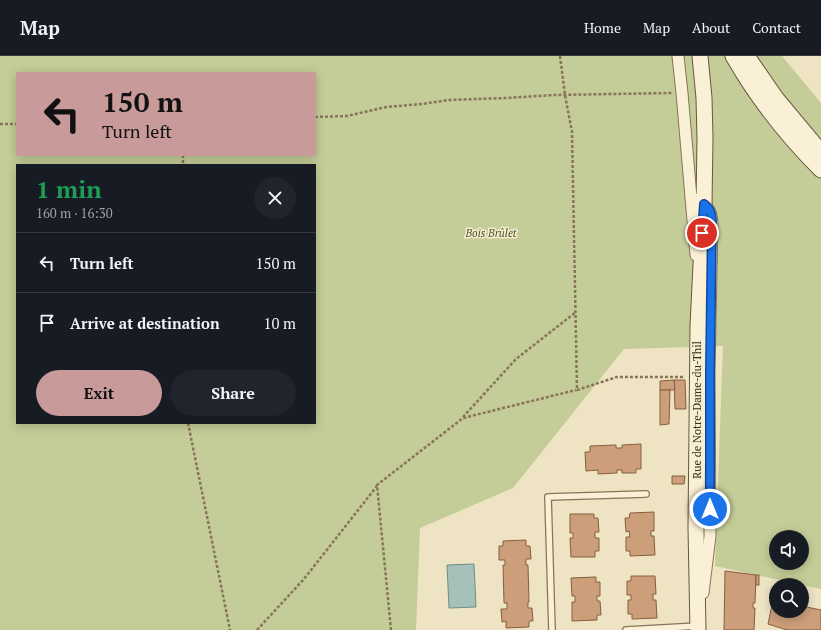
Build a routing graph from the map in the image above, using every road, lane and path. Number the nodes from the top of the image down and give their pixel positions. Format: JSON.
{"nodes":[{"id":1,"x":560,"y":56,"type":"edge"},
{"id":2,"x":678,"y":56,"type":"edge"},
{"id":3,"x":700,"y":56,"type":"edge"},
{"id":4,"x":733,"y":56,"type":"edge"},
{"id":5,"x":747,"y":56,"type":"edge"},
{"id":6,"x":682,"y":93,"type":"junction"},
{"id":7,"x":565,"y":95,"type":"junction"},
{"id":8,"x":316,"y":117,"type":"edge"},
{"id":9,"x":0,"y":124,"type":"edge"},
{"id":10,"x":16,"y":124,"type":"edge"},
{"id":11,"x":821,"y":152,"type":"edge"},
{"id":12,"x":821,"y":170,"type":"edge"},
{"id":13,"x":698,"y":200,"type":"junction"},
{"id":14,"x":576,"y":312,"type":"junction"},
{"id":15,"x":697,"y":377,"type":"junction"},
{"id":16,"x":577,"y":390,"type":"junction"},
{"id":17,"x":463,"y":418,"type":"junction"},
{"id":18,"x":188,"y":424,"type":"edge"},
{"id":19,"x":377,"y":485,"type":"junction"},
{"id":20,"x":646,"y":494,"type":"dead end"},
{"id":21,"x":698,"y":628,"type":"edge"},
{"id":22,"x":230,"y":630,"type":"edge"},
{"id":23,"x":258,"y":630,"type":"edge"},
{"id":24,"x":391,"y":630,"type":"edge"},
{"id":25,"x":552,"y":630,"type":"edge"},
{"id":26,"x":626,"y":630,"type":"edge"}],
"edges":[{"from":1,"to":7,"type":"path"},
{"from":2,"to":6,"type":"street","name":"Rue de Notre-Dame-du-Thil"},
{"from":3,"to":13,"type":"main road"},
{"from":4,"to":12,"type":"main road"},
{"from":5,"to":11,"type":"main road"},
{"from":6,"to":7,"type":"path"},
{"from":6,"to":13,"type":"street","name":"Rue de Notre-Dame-du-Thil"},
{"from":7,"to":8,"type":"path"},
{"from":7,"to":14,"type":"path"},
{"from":9,"to":10,"type":"path"},
{"from":13,"to":15,"type":"main road","name":"Rue de Notre-Dame-du-Thil"},
{"from":13,"to":21,"type":"street","name":"Rue de Notre-Dame-du-Thil"},
{"from":14,"to":16,"type":"path"},
{"from":14,"to":17,"type":"path"},
{"from":15,"to":16,"type":"path"},
{"from":15,"to":21,"type":"main road","name":"Rue de Notre-Dame-du-Thil"},
{"from":16,"to":17,"type":"path"},
{"from":17,"to":19,"type":"path"},
{"from":18,"to":22,"type":"path"},
{"from":19,"to":23,"type":"path"},
{"from":19,"to":24,"type":"path"},
{"from":20,"to":25,"type":"lane"},
{"from":21,"to":26,"type":"lane"}]}
